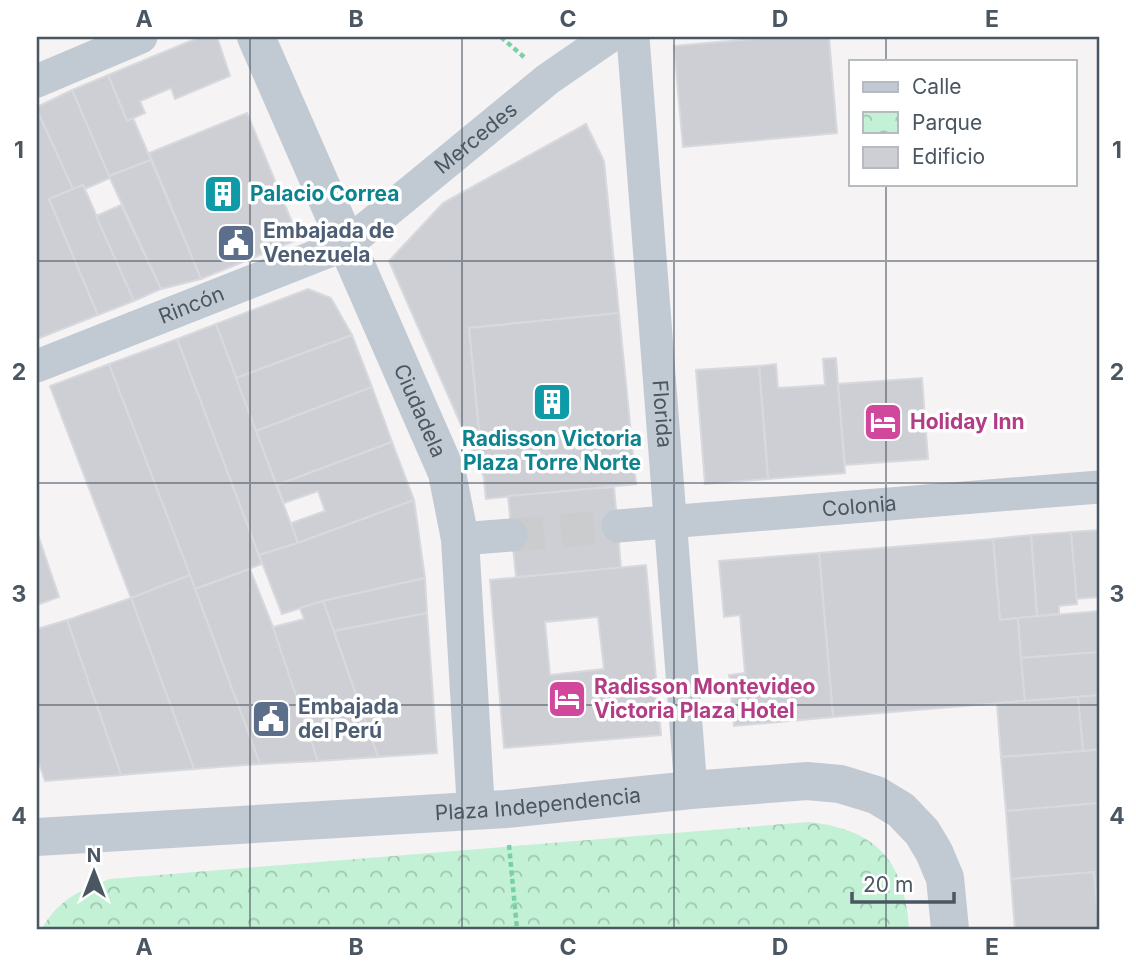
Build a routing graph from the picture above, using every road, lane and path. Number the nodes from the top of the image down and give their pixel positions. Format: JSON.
{"nodes":[{"id":1,"x":142,"y":37,"type":"edge"},
{"id":2,"x":256,"y":37,"type":"edge"},
{"id":3,"x":609,"y":37,"type":"edge"},
{"id":4,"x":633,"y":37,"type":"edge"},
{"id":5,"x":37,"y":81,"type":"edge"},
{"id":6,"x":347,"y":244,"type":"junction"},
{"id":7,"x":37,"y":366,"type":"edge"},
{"id":8,"x":1099,"y":487,"type":"edge"},
{"id":9,"x":669,"y":522,"type":"junction"},
{"id":10,"x":618,"y":526,"type":"tunnel mouth"},
{"id":11,"x":511,"y":535,"type":"tunnel mouth"},
{"id":12,"x":460,"y":539,"type":"junction"},
{"id":13,"x":691,"y":790,"type":"junction"},
{"id":14,"x":477,"y":810,"type":"junction"},
{"id":15,"x":37,"y":837,"type":"edge"},
{"id":16,"x":509,"y":845,"type":"dead end"},
{"id":17,"x":517,"y":929,"type":"edge"},
{"id":18,"x":950,"y":929,"type":"edge"}],
"edges":[{"from":1,"to":5,"type":"street"},
{"from":2,"to":6,"type":"street","name":"Ciudadela"},
{"from":3,"to":6,"type":"street","name":"Mercedes"},
{"from":4,"to":9,"type":"street","name":"Florida"},
{"from":6,"to":7,"type":"street","name":"Rincón"},
{"from":6,"to":12,"type":"street","name":"Ciudadela"},
{"from":8,"to":9,"type":"street","name":"Colonia"},
{"from":9,"to":10,"type":"street","name":"Colonia"},
{"from":9,"to":13,"type":"street","name":"Florida"},
{"from":11,"to":12,"type":"street"},
{"from":12,"to":14,"type":"street","name":"Ciudadela"},
{"from":13,"to":14,"type":"street","name":"Plaza Independencia"},
{"from":13,"to":18,"type":"street","name":"Plaza Independencia"},
{"from":14,"to":15,"type":"street","name":"Plaza Independencia"},
{"from":16,"to":17,"type":"path"}]}
